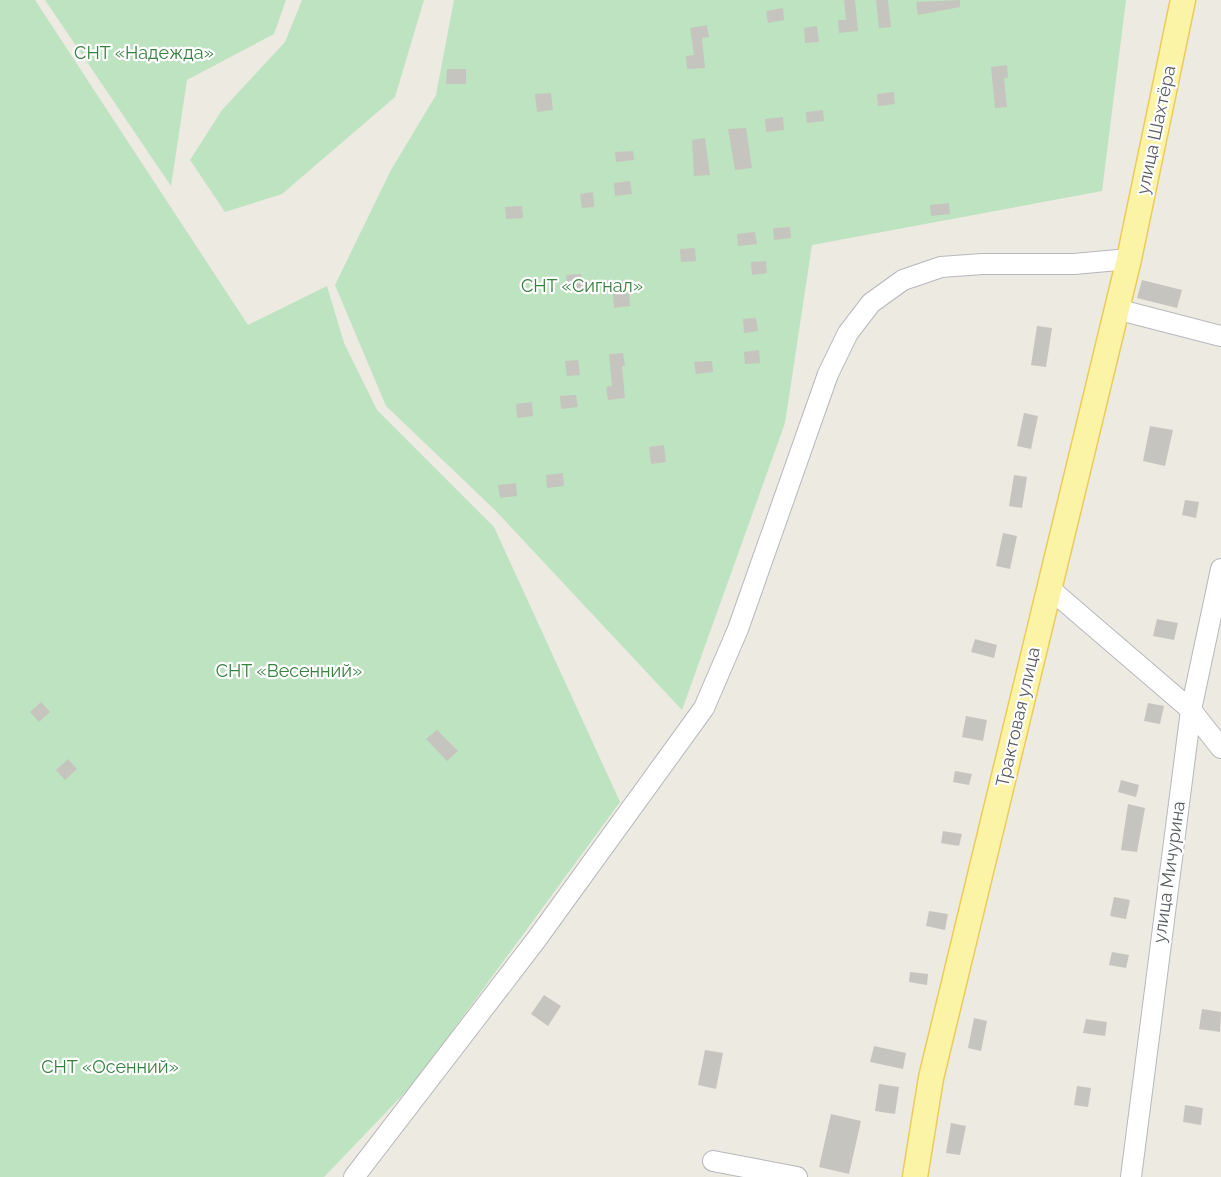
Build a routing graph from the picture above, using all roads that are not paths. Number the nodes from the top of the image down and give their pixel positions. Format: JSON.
{"nodes":[{"id":1,"x":1183,"y":0,"type":"edge"},
{"id":2,"x":1129,"y":260,"type":"junction"},
{"id":3,"x":1116,"y":309,"type":"junction"},
{"id":4,"x":1221,"y":336,"type":"edge"},
{"id":5,"x":1221,"y":569,"type":"edge"},
{"id":6,"x":1049,"y":588,"type":"junction"},
{"id":7,"x":1191,"y":710,"type":"junction"},
{"id":8,"x":1221,"y":748,"type":"edge"},
{"id":9,"x":713,"y":1161,"type":"dead end"},
{"id":10,"x":354,"y":1177,"type":"edge"},
{"id":11,"x":797,"y":1177,"type":"edge"},
{"id":12,"x":915,"y":1177,"type":"edge"},
{"id":13,"x":1131,"y":1177,"type":"edge"}],
"edges":[{"from":1,"to":2,"type":"main road","name":"улица Шахтёра"},
{"from":2,"to":3,"type":"main road","name":"Трактовая улица"},
{"from":2,"to":10,"type":"street"},
{"from":3,"to":4,"type":"street"},
{"from":3,"to":6,"type":"main road","name":"Трактовая улица"},
{"from":5,"to":7,"type":"street","name":"улица Мичурина"},
{"from":6,"to":7,"type":"street"},
{"from":6,"to":12,"type":"main road","name":"Трактовая улица"},
{"from":7,"to":8,"type":"street"},
{"from":7,"to":13,"type":"street","name":"улица Мичурина"},
{"from":9,"to":11,"type":"street"}]}
